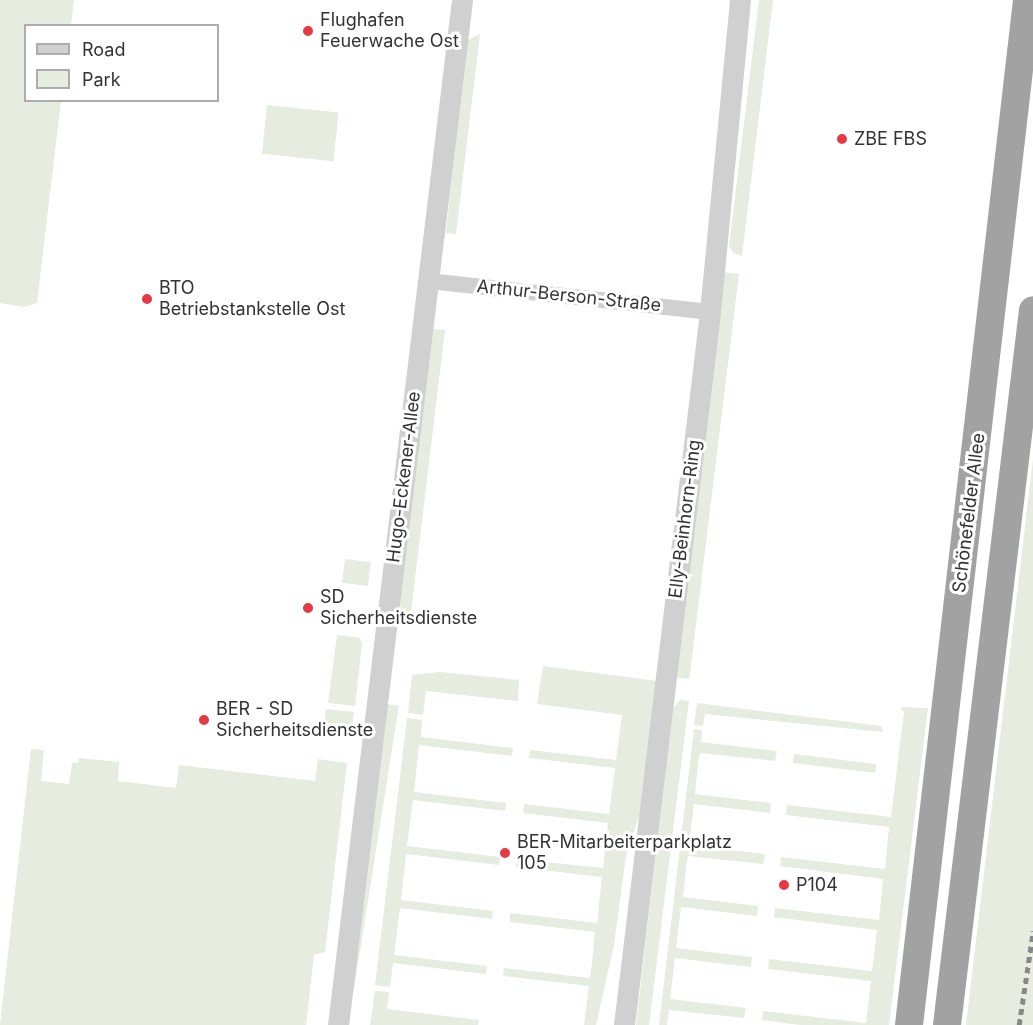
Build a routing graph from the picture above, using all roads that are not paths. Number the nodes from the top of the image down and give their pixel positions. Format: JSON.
{"nodes":[{"id":1,"x":462,"y":0,"type":"edge"},
{"id":2,"x":1027,"y":0,"type":"edge"},
{"id":3,"x":741,"y":4,"type":"edge"},
{"id":4,"x":429,"y":281,"type":"junction"},
{"id":5,"x":1033,"y":310,"type":"edge"},
{"id":6,"x":710,"y":312,"type":"junction"},
{"id":7,"x":338,"y":1025,"type":"edge"},
{"id":8,"x":624,"y":1025,"type":"edge"},
{"id":9,"x":909,"y":1025,"type":"edge"},
{"id":10,"x":947,"y":1025,"type":"edge"}],
"edges":[{"from":1,"to":4,"type":"street","name":"Hugo-Eckener-Allee"},
{"from":2,"to":9,"type":"highway","name":"Schönefelder Allee"},
{"from":3,"to":6,"type":"street","name":"Elly-Beinhorn-Ring"},
{"from":4,"to":6,"type":"street","name":"Arthur-Berson-Straße"},
{"from":4,"to":7,"type":"street","name":"Hugo-Eckener-Allee"},
{"from":5,"to":10,"type":"highway"},
{"from":6,"to":8,"type":"street","name":"Elly-Beinhorn-Ring"}]}
